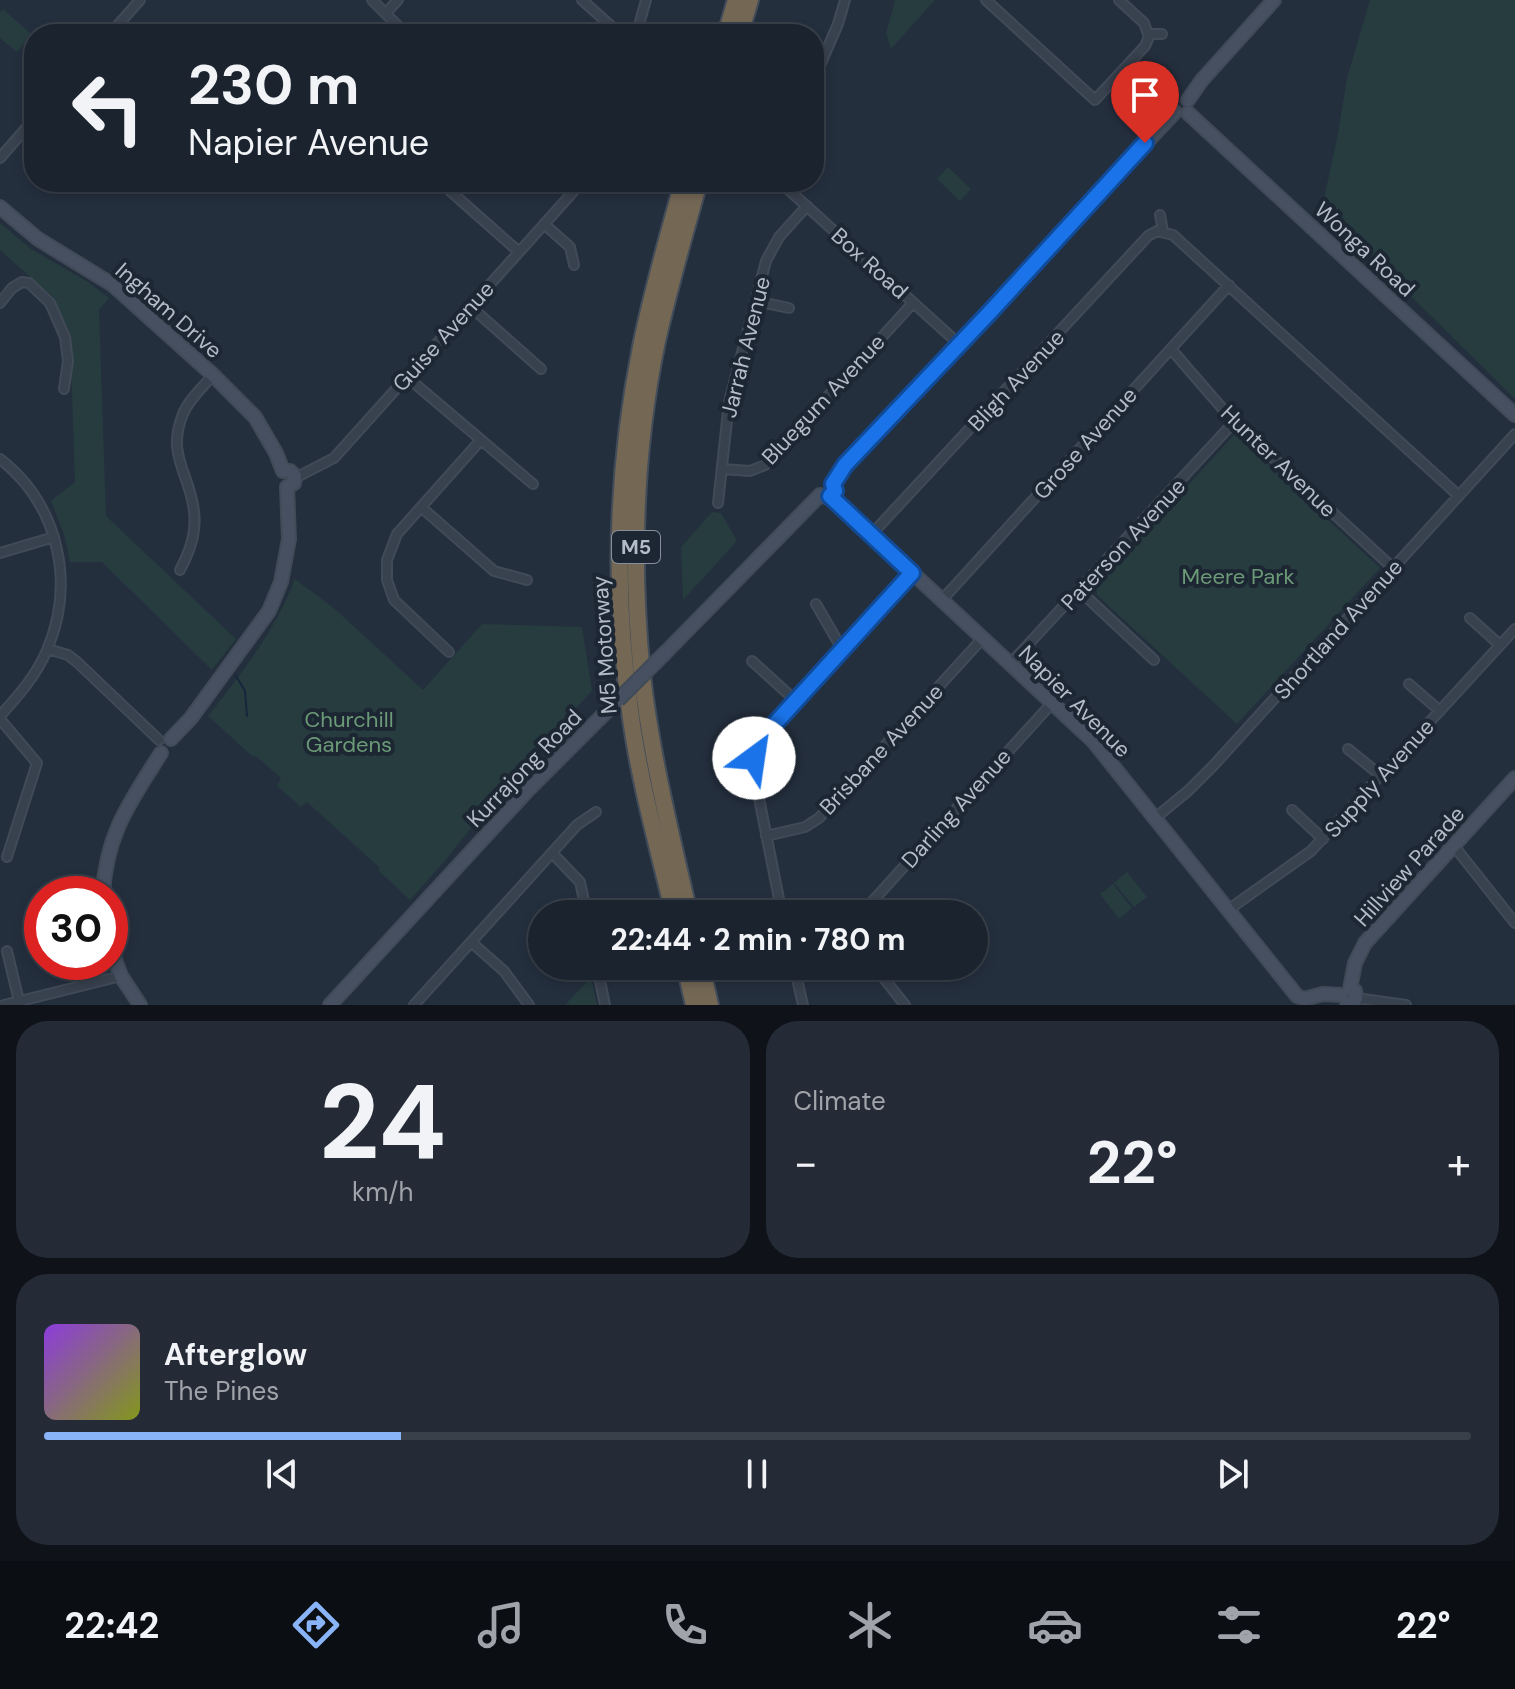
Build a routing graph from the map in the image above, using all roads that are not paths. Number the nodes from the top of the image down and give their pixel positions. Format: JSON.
{"nodes":[{"id":1,"x":140,"y":0,"type":"edge"},
{"id":2,"x":372,"y":0,"type":"edge"},
{"id":3,"x":398,"y":0,"type":"edge"},
{"id":4,"x":582,"y":0,"type":"edge"},
{"id":5,"x":646,"y":0,"type":"edge"},
{"id":6,"x":729,"y":0,"type":"edge"},
{"id":7,"x":736,"y":0,"type":"edge"},
{"id":8,"x":750,"y":0,"type":"edge"},
{"id":9,"x":845,"y":0,"type":"edge"},
{"id":10,"x":986,"y":0,"type":"edge"},
{"id":11,"x":1119,"y":0,"type":"edge"},
{"id":12,"x":1267,"y":3,"type":"edge"},
{"id":13,"x":386,"y":13,"type":"junction"},
{"id":14,"x":119,"y":24,"type":"edge"},
{"id":15,"x":396,"y":24,"type":"edge"},
{"id":16,"x":609,"y":24,"type":"edge"},
{"id":17,"x":637,"y":24,"type":"edge"},
{"id":18,"x":725,"y":24,"type":"edge"},
{"id":19,"x":727,"y":24,"type":"edge"},
{"id":20,"x":743,"y":24,"type":"edge"},
{"id":21,"x":1149,"y":34,"type":"junction"},
{"id":22,"x":1162,"y":34,"type":"dead end"},
{"id":23,"x":824,"y":56,"type":"edge"},
{"id":24,"x":1184,"y":108,"type":"junction"},
{"id":25,"x":24,"y":130,"type":"edge"},
{"id":26,"x":0,"y":158,"type":"edge"},
{"id":27,"x":452,"y":192,"type":"edge"},
{"id":28,"x":573,"y":192,"type":"edge"},
{"id":29,"x":680,"y":192,"type":"edge"},
{"id":30,"x":696,"y":192,"type":"edge"},
{"id":31,"x":791,"y":192,"type":"edge"},
{"id":32,"x":455,"y":194,"type":"joint"},
{"id":33,"x":807,"y":206,"type":"junction"},
{"id":34,"x":0,"y":207,"type":"edge"},
{"id":35,"x":1160,"y":215,"type":"dead end"},
{"id":36,"x":544,"y":224,"type":"junction"},
{"id":37,"x":1163,"y":231,"type":"junction"},
{"id":38,"x":519,"y":252,"type":"junction"},
{"id":39,"x":574,"y":265,"type":"dead end"},
{"id":40,"x":1229,"y":285,"type":"junction"},
{"id":41,"x":756,"y":301,"type":"junction"},
{"id":42,"x":0,"y":303,"type":"edge"},
{"id":43,"x":913,"y":303,"type":"junction"},
{"id":44,"x":470,"y":306,"type":"junction"},
{"id":45,"x":789,"y":308,"type":"dead end"},
{"id":46,"x":960,"y":345,"type":"junction"},
{"id":47,"x":1171,"y":349,"type":"junction"},
{"id":48,"x":541,"y":369,"type":"dead end"},
{"id":49,"x":213,"y":375,"type":"junction"},
{"id":50,"x":407,"y":377,"type":"junction"},
{"id":51,"x":64,"y":389,"type":"dead end"},
{"id":52,"x":1515,"y":415,"type":"edge"},
{"id":53,"x":1234,"y":422,"type":"junction"},
{"id":54,"x":1515,"y":434,"type":"edge"},
{"id":55,"x":480,"y":441,"type":"junction"},
{"id":56,"x":0,"y":459,"type":"edge"},
{"id":57,"x":722,"y":469,"type":"junction"},
{"id":58,"x":291,"y":483,"type":"junction"},
{"id":59,"x":533,"y":484,"type":"dead end"},
{"id":60,"x":828,"y":492,"type":"junction"},
{"id":61,"x":1459,"y":496,"type":"junction"},
{"id":62,"x":718,"y":503,"type":"dead end"},
{"id":63,"x":421,"y":507,"type":"junction"},
{"id":64,"x":871,"y":535,"type":"junction"},
{"id":65,"x":54,"y":537,"type":"junction"},
{"id":66,"x":0,"y":553,"type":"edge"},
{"id":67,"x":1393,"y":568,"type":"junction"},
{"id":68,"x":180,"y":570,"type":"dead end"},
{"id":69,"x":912,"y":573,"type":"junction"},
{"id":70,"x":527,"y":580,"type":"dead end"},
{"id":71,"x":1080,"y":591,"type":"junction"},
{"id":72,"x":941,"y":601,"type":"junction"},
{"id":73,"x":816,"y":604,"type":"dead end"},
{"id":74,"x":1470,"y":618,"type":"dead end"},
{"id":75,"x":1515,"y":629,"type":"edge"},
{"id":76,"x":982,"y":639,"type":"junction"},
{"id":77,"x":1500,"y":645,"type":"junction"},
{"id":78,"x":48,"y":649,"type":"junction"},
{"id":79,"x":842,"y":649,"type":"junction"},
{"id":80,"x":449,"y":652,"type":"dead end"},
{"id":81,"x":1154,"y":660,"type":"dead end"},
{"id":82,"x":752,"y":661,"type":"dead end"},
{"id":83,"x":1010,"y":664,"type":"junction"},
{"id":84,"x":1409,"y":684,"type":"dead end"},
{"id":85,"x":796,"y":701,"type":"junction"},
{"id":86,"x":1052,"y":703,"type":"junction"},
{"id":87,"x":1440,"y":711,"type":"junction"},
{"id":88,"x":0,"y":717,"type":"edge"},
{"id":89,"x":164,"y":744,"type":"junction"},
{"id":90,"x":1348,"y":749,"type":"dead end"},
{"id":91,"x":1380,"y":775,"type":"junction"},
{"id":92,"x":1515,"y":778,"type":"edge"},
{"id":93,"x":1292,"y":810,"type":"dead end"},
{"id":94,"x":596,"y":812,"type":"dead end"},
{"id":95,"x":1155,"y":818,"type":"junction"},
{"id":96,"x":766,"y":836,"type":"junction"},
{"id":97,"x":1323,"y":839,"type":"junction"},
{"id":98,"x":1454,"y":846,"type":"junction"},
{"id":99,"x":552,"y":853,"type":"junction"},
{"id":100,"x":7,"y":857,"type":"dead end"},
{"id":101,"x":106,"y":876,"type":"edge"},
{"id":102,"x":584,"y":900,"type":"edge"},
{"id":103,"x":671,"y":900,"type":"edge"},
{"id":104,"x":686,"y":900,"type":"edge"},
{"id":105,"x":779,"y":900,"type":"edge"},
{"id":106,"x":874,"y":900,"type":"edge"},
{"id":107,"x":1228,"y":910,"type":"junction"},
{"id":108,"x":1515,"y":922,"type":"edge"},
{"id":109,"x":471,"y":942,"type":"junction"},
{"id":110,"x":7,"y":951,"type":"dead end"},
{"id":111,"x":105,"y":980,"type":"edge"},
{"id":112,"x":124,"y":980,"type":"edge"},
{"id":113,"x":600,"y":980,"type":"edge"},
{"id":114,"x":688,"y":980,"type":"edge"},
{"id":115,"x":704,"y":980,"type":"edge"},
{"id":116,"x":797,"y":980,"type":"edge"},
{"id":117,"x":885,"y":980,"type":"edge"},
{"id":118,"x":1348,"y":998,"type":"edge"},
{"id":119,"x":19,"y":1001,"type":"junction"},
{"id":120,"x":1303,"y":1002,"type":"edge"},
{"id":121,"x":4,"y":1005,"type":"edge"},
{"id":122,"x":140,"y":1005,"type":"edge"},
{"id":123,"x":330,"y":1005,"type":"edge"},
{"id":124,"x":414,"y":1005,"type":"edge"},
{"id":125,"x":529,"y":1005,"type":"edge"},
{"id":126,"x":605,"y":1005,"type":"edge"},
{"id":127,"x":694,"y":1005,"type":"edge"},
{"id":128,"x":710,"y":1005,"type":"edge"},
{"id":129,"x":803,"y":1005,"type":"edge"},
{"id":130,"x":905,"y":1005,"type":"edge"},
{"id":131,"x":1406,"y":1005,"type":"edge"}],
"edges":[{"from":1,"to":14,"type":"street"},
{"from":2,"to":13,"type":"street"},
{"from":3,"to":13,"type":"street"},
{"from":4,"to":16,"type":"street"},
{"from":5,"to":17,"type":"street"},
{"from":6,"to":18,"type":"highway"},
{"from":7,"to":19,"type":"highway"},
{"from":8,"to":20,"type":"highway"},
{"from":9,"to":23,"type":"street"},
{"from":10,"to":21,"type":"street"},
{"from":11,"to":21,"type":"street"},
{"from":12,"to":24,"type":"street","name":"Kurrajong Road"},
{"from":13,"to":15,"type":"street"},
{"from":21,"to":22,"type":"street"},
{"from":24,"to":46,"type":"street","name":"Kurrajong Road"},
{"from":24,"to":52,"type":"street","name":"Wonga Road"},
{"from":25,"to":26,"type":"street"},
{"from":27,"to":32,"type":"street"},
{"from":28,"to":36,"type":"street","name":"Guise Avenue"},
{"from":29,"to":103,"type":"highway","name":"M5 Motorway","number":"M5"},
{"from":30,"to":104,"type":"highway","name":"M5 Motorway","number":"M5"},
{"from":31,"to":33,"type":"street","name":"Box Road"},
{"from":32,"to":38,"type":"street"},
{"from":33,"to":41,"type":"street","name":"Jarrah Avenue"},
{"from":33,"to":43,"type":"street","name":"Box Road"},
{"from":34,"to":49,"type":"street","name":"Ingham Drive"},
{"from":35,"to":37,"type":"street"},
{"from":36,"to":38,"type":"street","name":"Guise Avenue"},
{"from":36,"to":39,"type":"street"},
{"from":37,"to":40,"type":"street"},
{"from":37,"to":64,"type":"street","name":"Bligh Avenue"},
{"from":38,"to":44,"type":"street","name":"Guise Avenue"},
{"from":40,"to":47,"type":"street","name":"Grose Avenue"},
{"from":40,"to":61,"type":"street"},
{"from":41,"to":45,"type":"street"},
{"from":41,"to":57,"type":"street","name":"Jarrah Avenue"},
{"from":42,"to":51,"type":"street"},
{"from":43,"to":46,"type":"street","name":"Box Road"},
{"from":43,"to":57,"type":"street","name":"Bluegum Avenue"},
{"from":44,"to":48,"type":"street"},
{"from":44,"to":50,"type":"street","name":"Guise Avenue"},
{"from":46,"to":60,"type":"street","name":"Kurrajong Road"},
{"from":47,"to":53,"type":"street","name":"Hunter Avenue"},
{"from":47,"to":72,"type":"street","name":"Grose Avenue"},
{"from":49,"to":58,"type":"street","name":"Ingham Drive"},
{"from":49,"to":68,"type":"street"},
{"from":50,"to":55,"type":"street"},
{"from":50,"to":58,"type":"street","name":"Guise Avenue"},
{"from":53,"to":67,"type":"street","name":"Hunter Avenue"},
{"from":53,"to":71,"type":"street","name":"Paterson Avenue"},
{"from":54,"to":61,"type":"street","name":"Shortland Avenue"},
{"from":55,"to":59,"type":"street"},
{"from":55,"to":63,"type":"street"},
{"from":56,"to":65,"type":"street"},
{"from":57,"to":62,"type":"street","name":"Jarrah Avenue"},
{"from":58,"to":89,"type":"street"},
{"from":60,"to":64,"type":"street","name":"Napier Avenue"},
{"from":60,"to":123,"type":"street","name":"Kurrajong Road","bridge":true},
{"from":61,"to":67,"type":"street","name":"Shortland Avenue"},
{"from":63,"to":70,"type":"street"},
{"from":63,"to":80,"type":"street"},
{"from":64,"to":69,"type":"street","name":"Napier Avenue"},
{"from":65,"to":66,"type":"street"},
{"from":65,"to":78,"type":"street"},
{"from":67,"to":95,"type":"street","name":"Shortland Avenue"},
{"from":69,"to":72,"type":"street","name":"Napier Avenue"},
{"from":69,"to":79,"type":"street"},
{"from":71,"to":81,"type":"street"},
{"from":71,"to":83,"type":"street","name":"Paterson Avenue"},
{"from":72,"to":76,"type":"street","name":"Napier Avenue"},
{"from":73,"to":79,"type":"street"},
{"from":74,"to":77,"type":"street"},
{"from":75,"to":77,"type":"street","name":"Supply Avenue"},
{"from":76,"to":83,"type":"street","name":"Napier Avenue"},
{"from":76,"to":96,"type":"street","name":"Brisbane Avenue"},
{"from":77,"to":87,"type":"street","name":"Supply Avenue"},
{"from":78,"to":88,"type":"street"},
{"from":78,"to":89,"type":"street"},
{"from":79,"to":85,"type":"street"},
{"from":82,"to":85,"type":"street"},
{"from":83,"to":86,"type":"street","name":"Napier Avenue"},
{"from":84,"to":87,"type":"street"},
{"from":85,"to":96,"type":"street"},
{"from":86,"to":95,"type":"street","name":"Napier Avenue"},
{"from":86,"to":106,"type":"street","name":"Darling Avenue"},
{"from":87,"to":91,"type":"street","name":"Supply Avenue"},
{"from":88,"to":100,"type":"street"},
{"from":89,"to":101,"type":"street"},
{"from":90,"to":91,"type":"street"},
{"from":91,"to":97,"type":"street","name":"Supply Avenue"},
{"from":92,"to":98,"type":"street","name":"Hillview Parade"},
{"from":93,"to":97,"type":"street"},
{"from":94,"to":99,"type":"street"},
{"from":95,"to":107,"type":"street","name":"Napier Avenue"},
{"from":96,"to":105,"type":"street"},
{"from":97,"to":107,"type":"street","name":"Supply Avenue"},
{"from":98,"to":108,"type":"street"},
{"from":98,"to":118,"type":"street","name":"Hillview Parade"},
{"from":99,"to":102,"type":"street"},
{"from":99,"to":109,"type":"street"},
{"from":107,"to":120,"type":"street","name":"Napier Avenue"},
{"from":109,"to":124,"type":"street"},
{"from":109,"to":125,"type":"street"},
{"from":110,"to":119,"type":"street"},
{"from":111,"to":119,"type":"street"},
{"from":112,"to":122,"type":"street"},
{"from":113,"to":126,"type":"street"},
{"from":114,"to":127,"type":"highway"},
{"from":115,"to":128,"type":"highway"},
{"from":116,"to":129,"type":"street"},
{"from":117,"to":130,"type":"street"},
{"from":118,"to":120,"type":"street","name":"Napier Avenue"},
{"from":118,"to":131,"type":"street"},
{"from":119,"to":121,"type":"street"}]}
